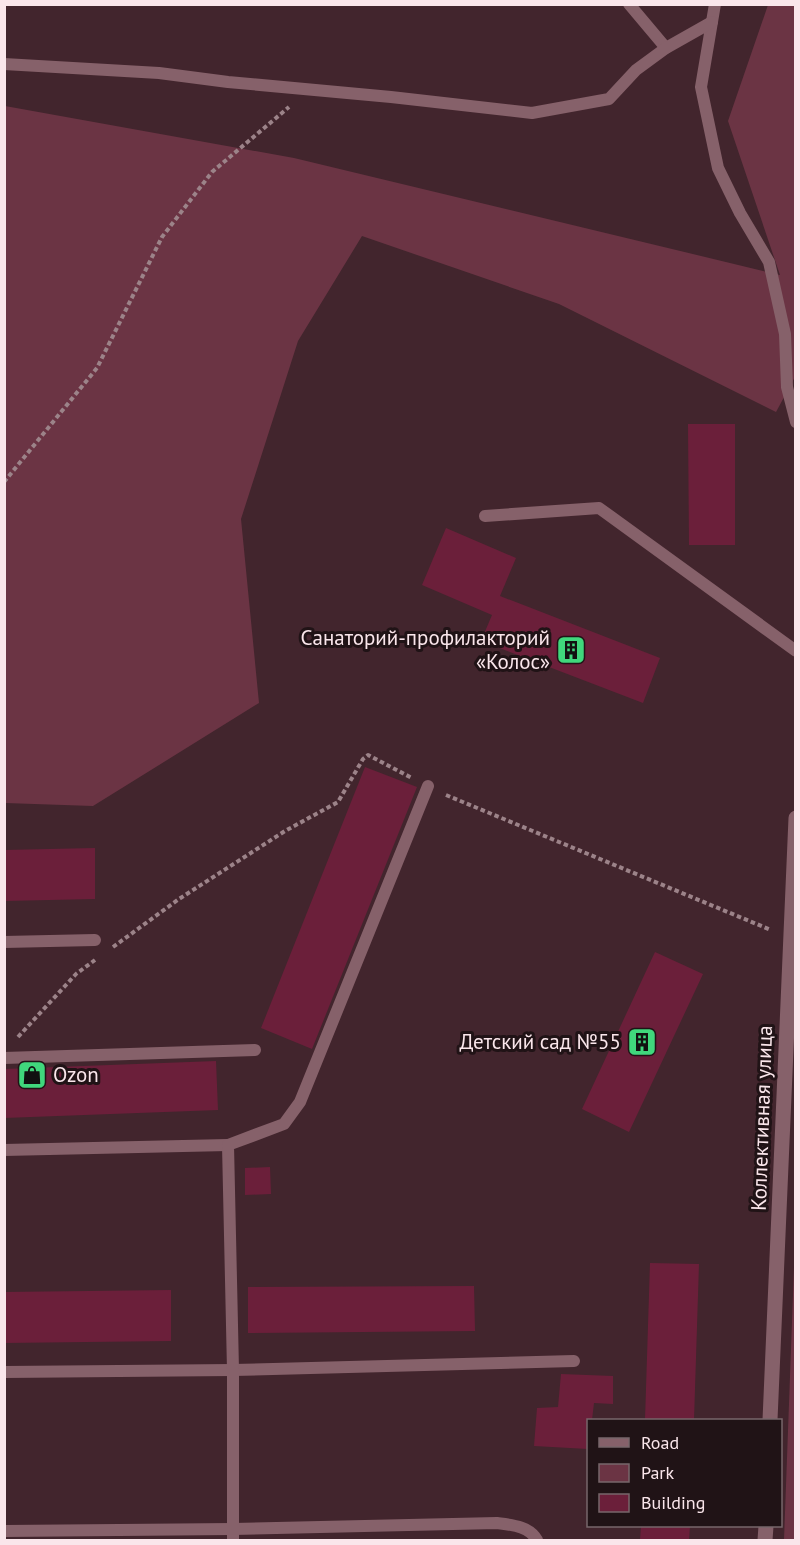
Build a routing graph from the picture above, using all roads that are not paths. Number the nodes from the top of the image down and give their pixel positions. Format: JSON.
{"nodes":[{"id":1,"x":629,"y":4,"type":"edge"},
{"id":2,"x":715,"y":4,"type":"edge"},
{"id":3,"x":712,"y":22,"type":"junction"},
{"id":4,"x":666,"y":48,"type":"junction"},
{"id":5,"x":4,"y":64,"type":"edge"},
{"id":6,"x":795,"y":422,"type":"edge"},
{"id":7,"x":485,"y":516,"type":"dead end"},
{"id":8,"x":795,"y":651,"type":"edge"},
{"id":9,"x":428,"y":786,"type":"dead end"},
{"id":10,"x":795,"y":818,"type":"edge"},
{"id":11,"x":95,"y":940,"type":"dead end"},
{"id":12,"x":4,"y":942,"type":"edge"},
{"id":13,"x":255,"y":1050,"type":"dead end"},
{"id":14,"x":4,"y":1058,"type":"edge"},
{"id":15,"x":228,"y":1145,"type":"junction"},
{"id":16,"x":4,"y":1150,"type":"edge"},
{"id":17,"x":574,"y":1361,"type":"dead end"},
{"id":18,"x":232,"y":1370,"type":"junction"},
{"id":19,"x":4,"y":1372,"type":"edge"},
{"id":20,"x":770,"y":1419,"type":"edge"},
{"id":21,"x":4,"y":1531,"type":"edge"},
{"id":22,"x":233,"y":1535,"type":"edge"},
{"id":23,"x":537,"y":1540,"type":"edge"}],
"edges":[{"from":1,"to":4,"type":"lane"},
{"from":2,"to":3,"type":"lane"},
{"from":3,"to":4,"type":"lane"},
{"from":3,"to":6,"type":"lane"},
{"from":4,"to":5,"type":"lane"},
{"from":7,"to":8,"type":"lane"},
{"from":9,"to":15,"type":"lane"},
{"from":10,"to":20,"type":"street","name":"Коллективная улица"},
{"from":11,"to":12,"type":"lane"},
{"from":13,"to":14,"type":"lane"},
{"from":15,"to":16,"type":"lane"},
{"from":15,"to":18,"type":"lane"},
{"from":17,"to":18,"type":"lane"},
{"from":18,"to":19,"type":"lane"},
{"from":18,"to":22,"type":"lane"},
{"from":21,"to":22,"type":"lane"},
{"from":22,"to":23,"type":"lane"}]}
